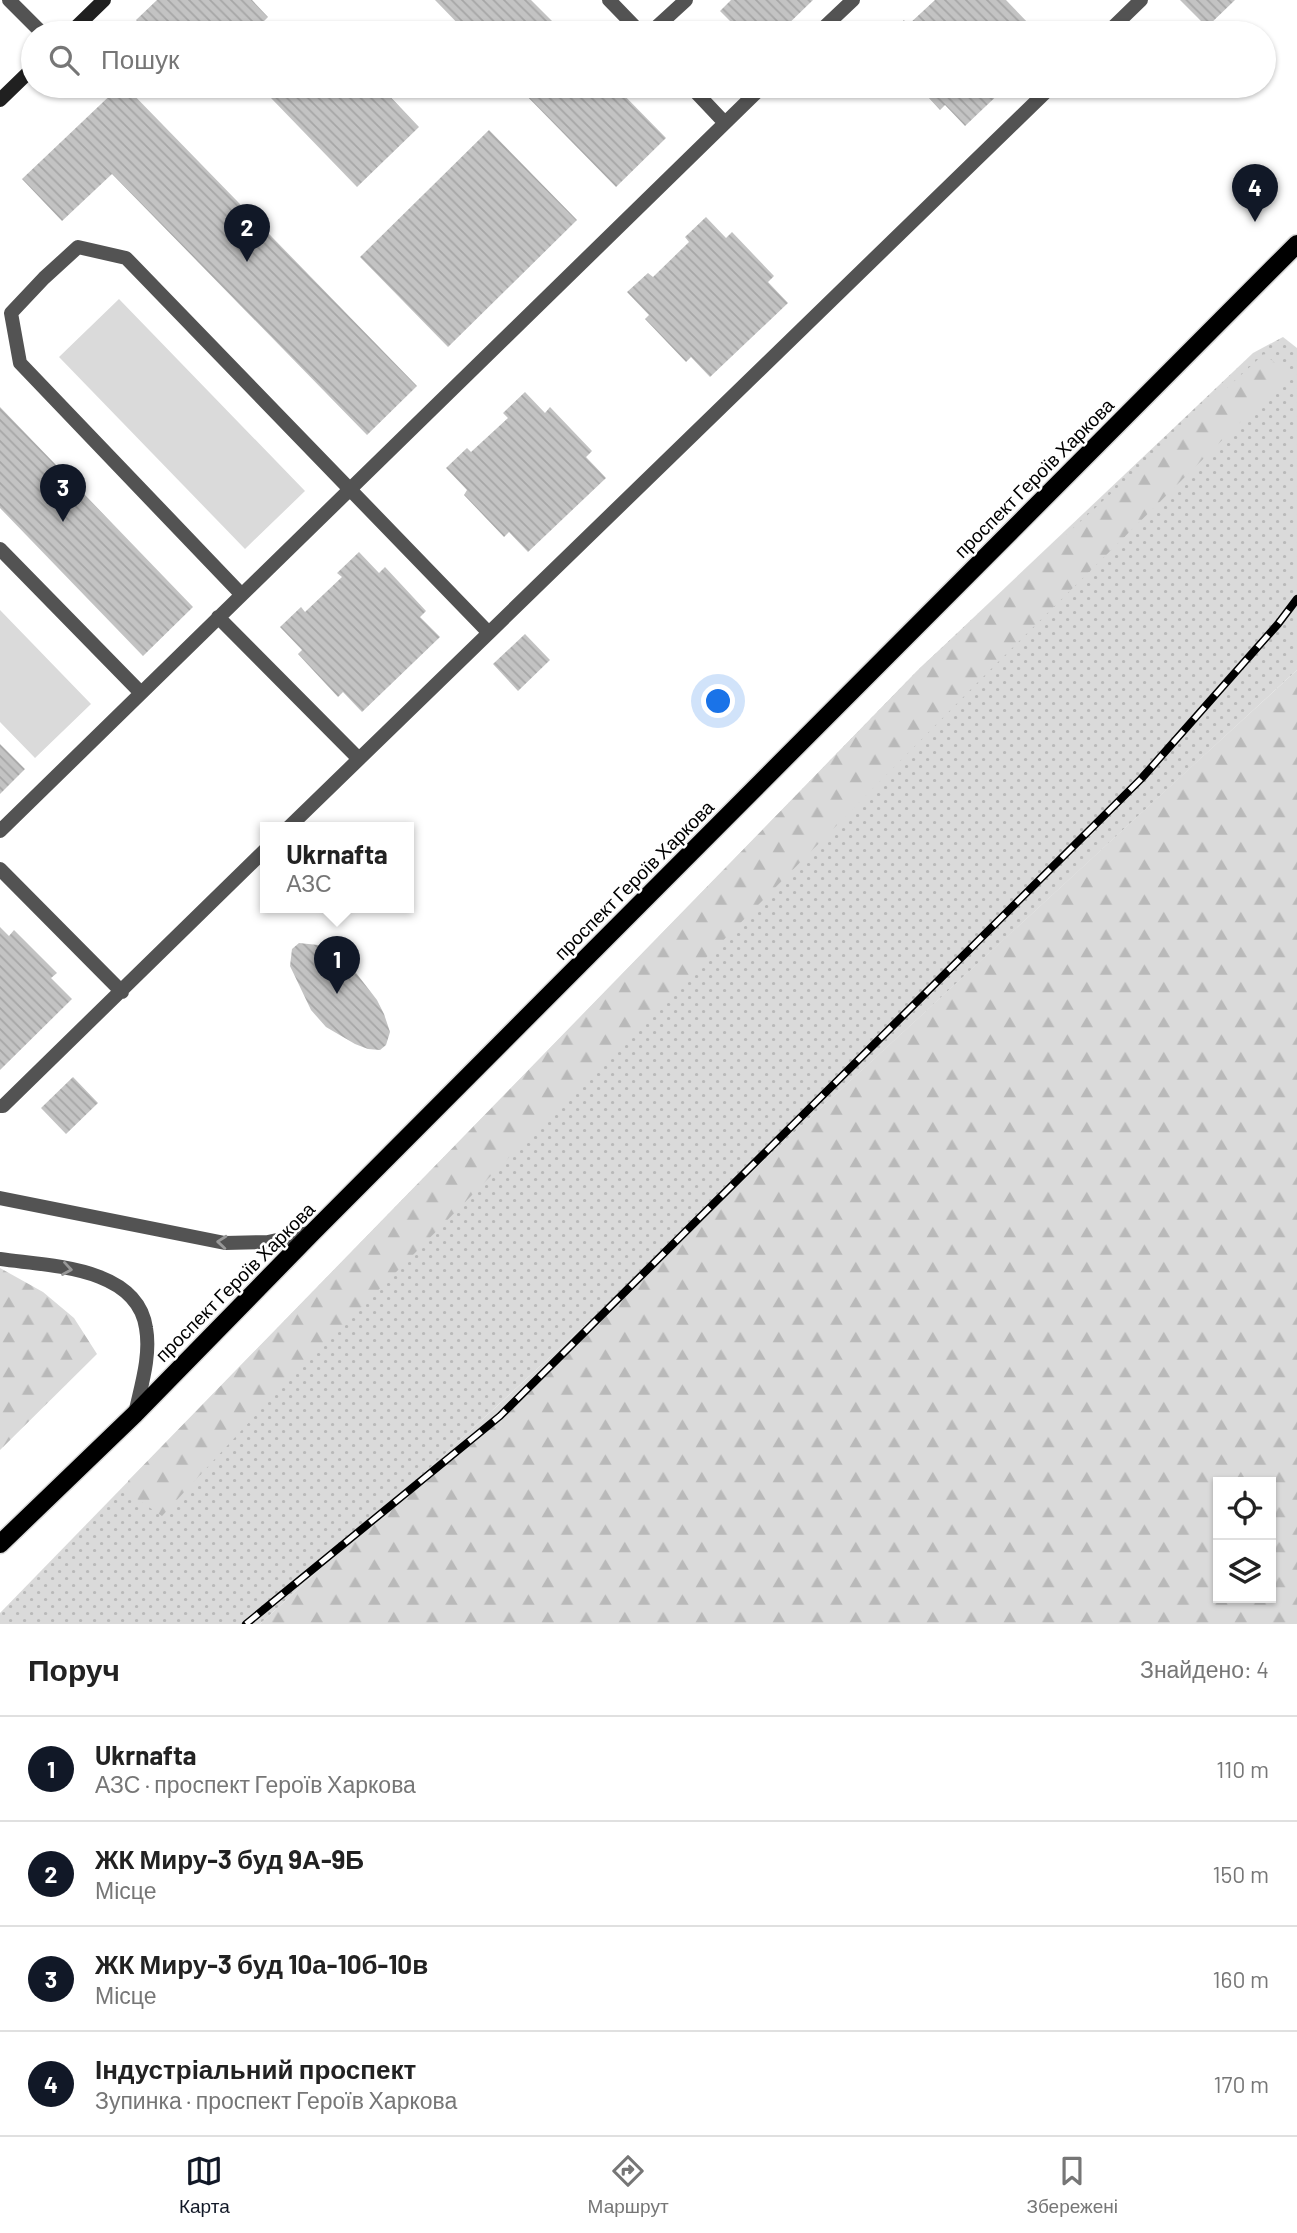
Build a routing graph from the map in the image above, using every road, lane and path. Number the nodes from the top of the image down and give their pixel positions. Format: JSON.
{"nodes":[{"id":1,"x":9,"y":0,"type":"edge"},
{"id":2,"x":104,"y":0,"type":"edge"},
{"id":3,"x":609,"y":0,"type":"edge"},
{"id":4,"x":686,"y":0,"type":"edge"},
{"id":5,"x":853,"y":0,"type":"edge"},
{"id":6,"x":1141,"y":0,"type":"edge"},
{"id":7,"x":30,"y":21,"type":"edge"},
{"id":8,"x":82,"y":21,"type":"edge"},
{"id":9,"x":629,"y":21,"type":"edge"},
{"id":10,"x":663,"y":21,"type":"edge"},
{"id":11,"x":831,"y":21,"type":"edge"},
{"id":12,"x":1119,"y":21,"type":"edge"},
{"id":13,"x":21,"y":80,"type":"edge"},
{"id":14,"x":701,"y":98,"type":"edge"},
{"id":15,"x":750,"y":98,"type":"edge"},
{"id":16,"x":1040,"y":98,"type":"edge"},
{"id":17,"x":0,"y":100,"type":"edge"},
{"id":18,"x":724,"y":122,"type":"junction"},
{"id":19,"x":1297,"y":244,"type":"edge"},
{"id":20,"x":350,"y":489,"type":"junction"},
{"id":21,"x":0,"y":549,"type":"edge"},
{"id":22,"x":241,"y":594,"type":"junction"},
{"id":23,"x":218,"y":617,"type":"junction"},
{"id":24,"x":488,"y":632,"type":"junction"},
{"id":25,"x":141,"y":693,"type":"junction"},
{"id":26,"x":358,"y":758,"type":"junction"},
{"id":27,"x":294,"y":822,"type":"edge"},
{"id":28,"x":0,"y":831,"type":"edge"},
{"id":29,"x":260,"y":855,"type":"edge"},
{"id":30,"x":0,"y":869,"type":"edge"},
{"id":31,"x":122,"y":992,"type":"junction"},
{"id":32,"x":0,"y":1106,"type":"edge"},
{"id":33,"x":0,"y":1198,"type":"edge"},
{"id":34,"x":313,"y":1232,"type":"junction"},
{"id":35,"x":0,"y":1259,"type":"edge"},
{"id":36,"x":135,"y":1414,"type":"junction"},
{"id":37,"x":0,"y":1544,"type":"edge"}],
"edges":[{"from":1,"to":7,"type":"street"},
{"from":2,"to":8,"type":"street"},
{"from":3,"to":9,"type":"street"},
{"from":4,"to":10,"type":"street"},
{"from":5,"to":11,"type":"street"},
{"from":6,"to":12,"type":"street"},
{"from":13,"to":17,"type":"street"},
{"from":14,"to":18,"type":"street"},
{"from":15,"to":18,"type":"street"},
{"from":16,"to":24,"type":"street"},
{"from":18,"to":20,"type":"street"},
{"from":19,"to":34,"type":"main road","name":"проспект Героїв Харкова"},
{"from":20,"to":22,"type":"street"},
{"from":20,"to":22,"type":"street"},
{"from":20,"to":24,"type":"street"},
{"from":21,"to":25,"type":"street"},
{"from":22,"to":23,"type":"street"},
{"from":23,"to":25,"type":"street"},
{"from":23,"to":26,"type":"street"},
{"from":24,"to":26,"type":"street"},
{"from":25,"to":28,"type":"street"},
{"from":26,"to":27,"type":"street"},
{"from":29,"to":31,"type":"street"},
{"from":30,"to":31,"type":"street"},
{"from":31,"to":32,"type":"street"},
{"from":34,"to":33,"type":"street","one_way":true},
{"from":34,"to":36,"type":"main road","name":"проспект Героїв Харкова"},
{"from":35,"to":36,"type":"street","one_way":true},
{"from":36,"to":37,"type":"main road","name":"проспект Героїв Харкова"}]}
